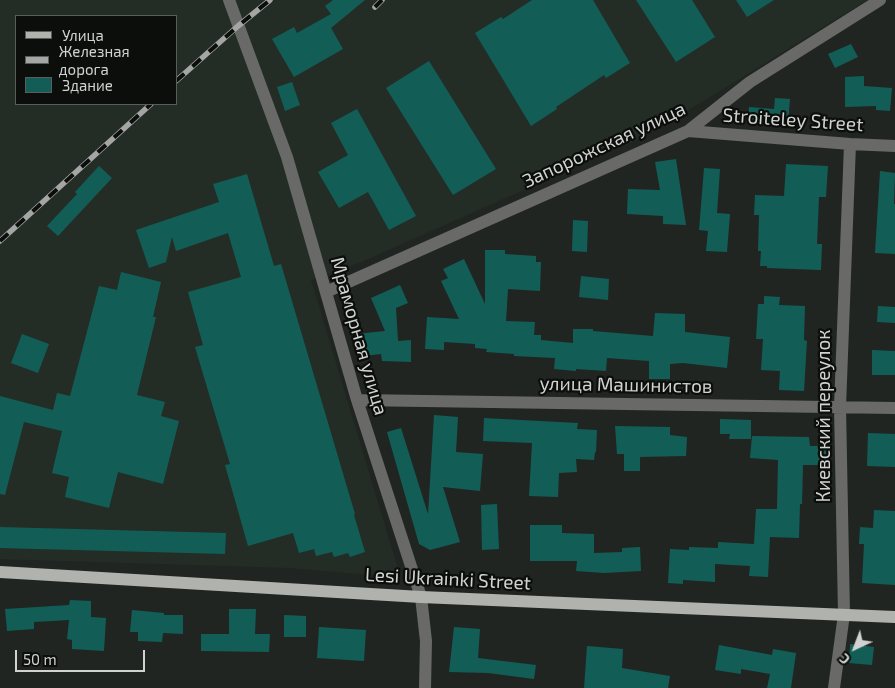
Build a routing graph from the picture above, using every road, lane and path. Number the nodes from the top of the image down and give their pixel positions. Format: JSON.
{"nodes":[{"id":1,"x":229,"y":0,"type":"edge"},
{"id":2,"x":880,"y":0,"type":"edge"},
{"id":3,"x":688,"y":131,"type":"junction"},
{"id":4,"x":850,"y":144,"type":"junction"},
{"id":5,"x":895,"y":146,"type":"edge"},
{"id":6,"x":326,"y":292,"type":"junction"},
{"id":7,"x":357,"y":400,"type":"junction"},
{"id":8,"x":840,"y":407,"type":"junction"},
{"id":9,"x":895,"y":408,"type":"edge"},
{"id":10,"x":0,"y":572,"type":"edge"},
{"id":11,"x":421,"y":597,"type":"junction"},
{"id":12,"x":844,"y":614,"type":"junction"},
{"id":13,"x":895,"y":617,"type":"edge"},
{"id":14,"x":425,"y":688,"type":"edge"},
{"id":15,"x":834,"y":688,"type":"edge"}],
"edges":[{"from":1,"to":6,"type":"street","name":"Мраморная улица"},
{"from":2,"to":3,"type":"street","name":"Запорожская улица"},
{"from":3,"to":4,"type":"street","name":"Stroiteley Street"},
{"from":3,"to":6,"type":"street","name":"Запорожская улица"},
{"from":4,"to":5,"type":"street","name":"Stroiteley Street"},
{"from":4,"to":8,"type":"street","name":"Киевский переулок"},
{"from":6,"to":7,"type":"street","name":"Мраморная улица"},
{"from":7,"to":8,"type":"street","name":"улица Машинистов"},
{"from":7,"to":11,"type":"street","name":"Мраморная улица"},
{"from":8,"to":9,"type":"street","name":"улица Машинистов"},
{"from":8,"to":12,"type":"street","name":"Киевский переулок"},
{"from":10,"to":11,"type":"main road","name":"Lesi Ukrainki Street"},
{"from":11,"to":12,"type":"main road","name":"Lesi Ukrainki Street"},
{"from":11,"to":14,"type":"street","name":"Мраморная улица"},
{"from":12,"to":13,"type":"main road","name":"Lesi Ukrainki Street"},
{"from":12,"to":15,"type":"street","name":"Киевский переулок"}]}
